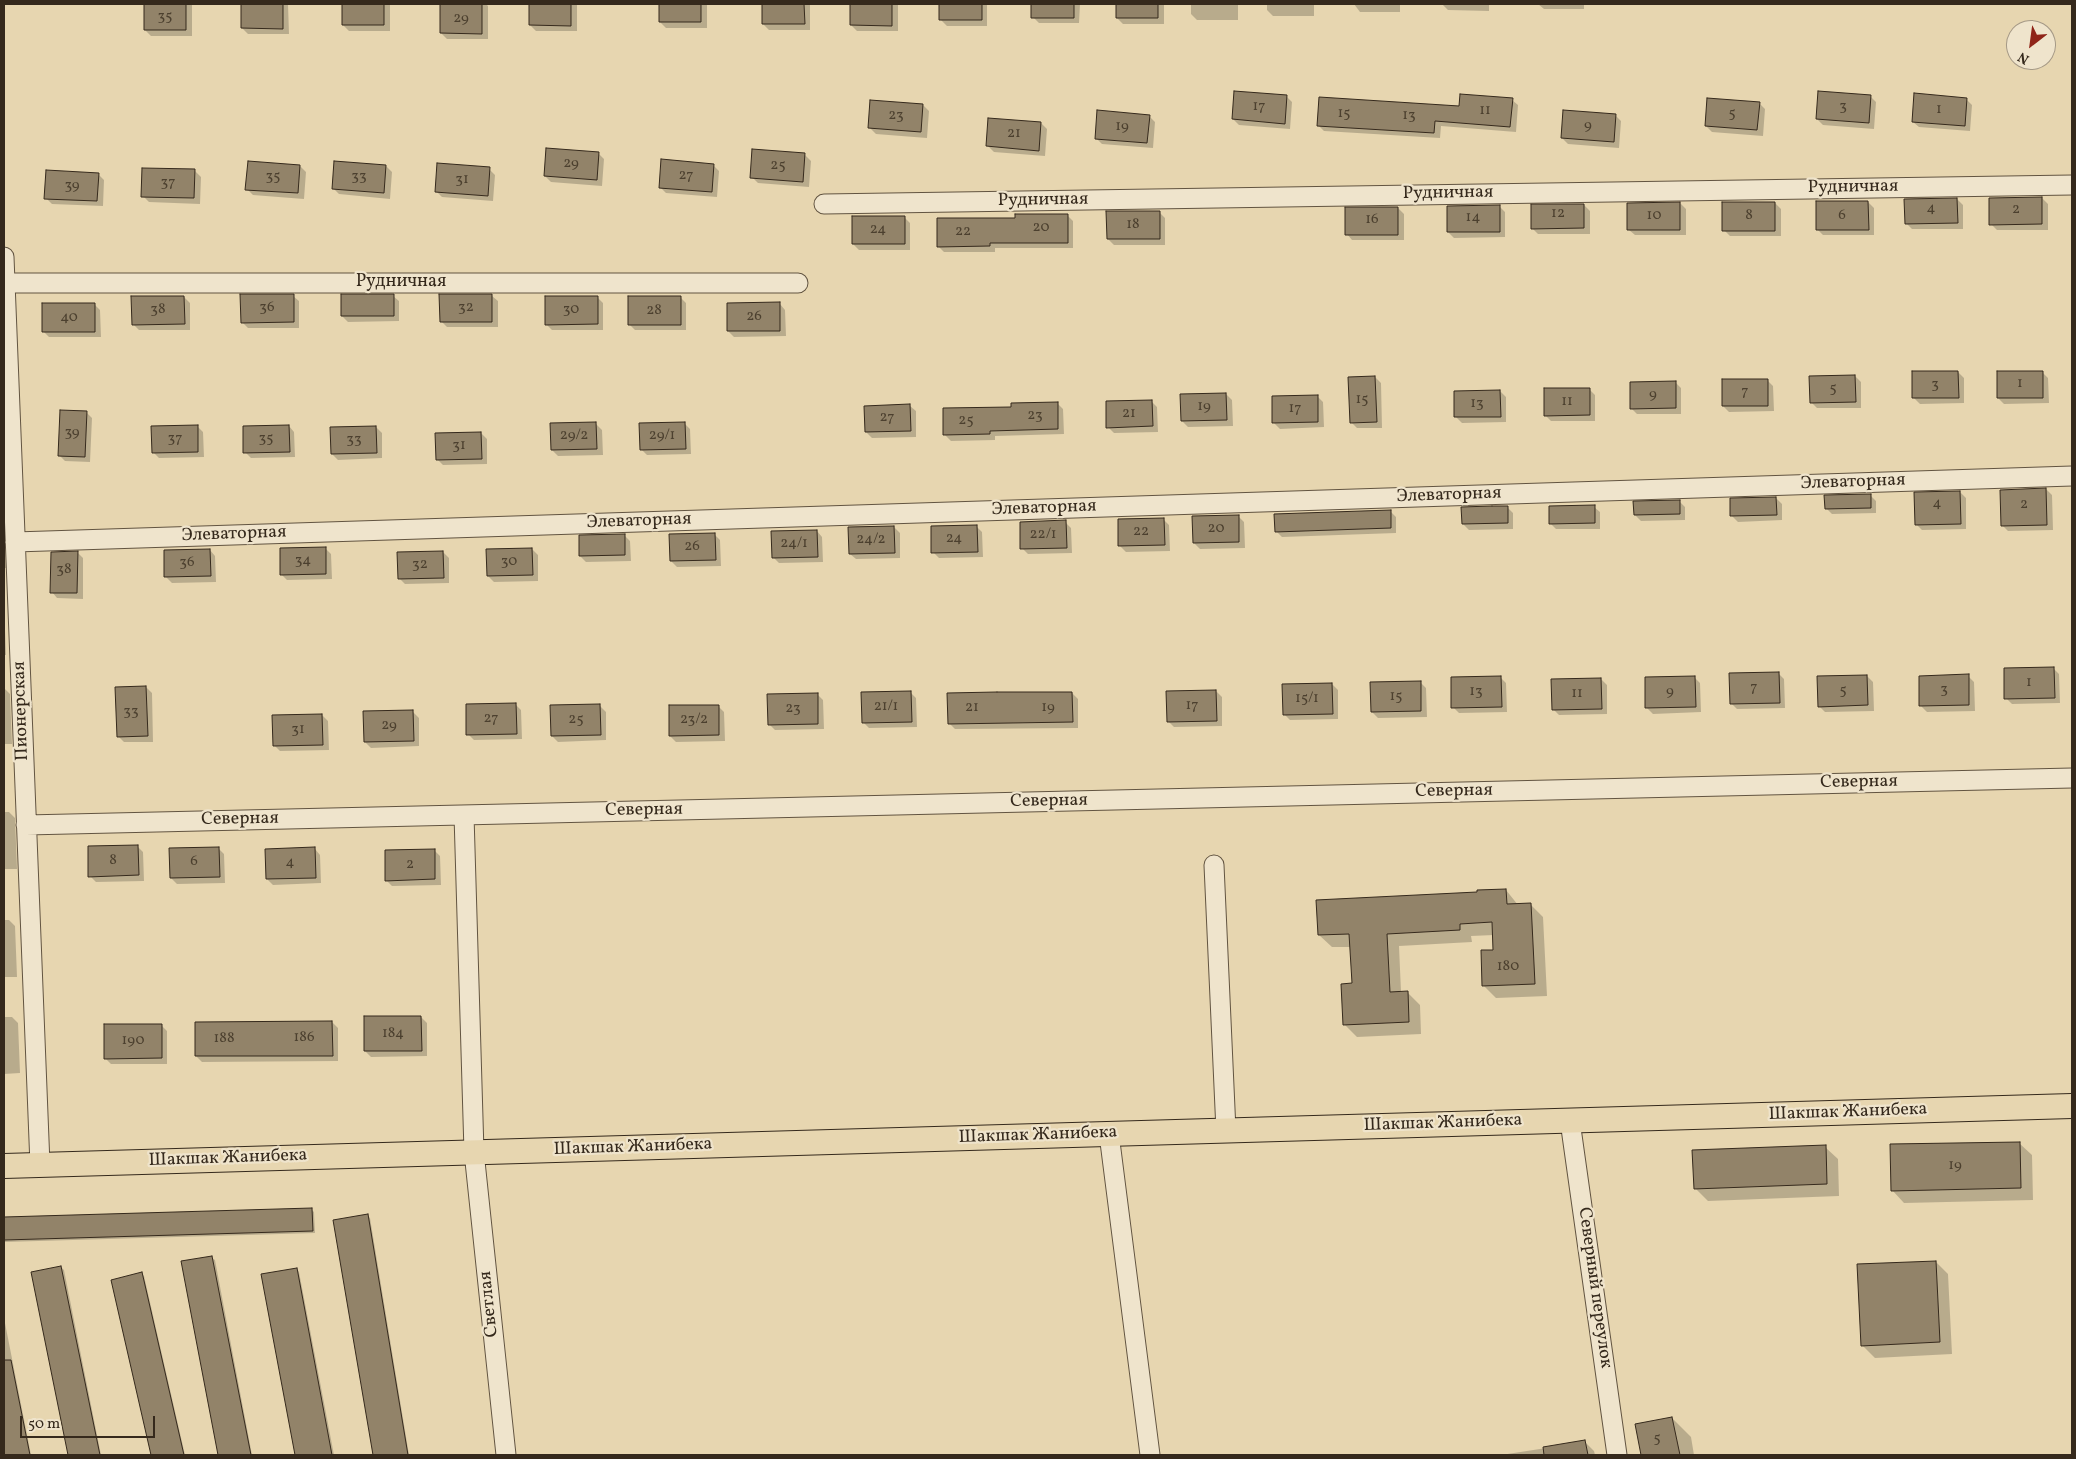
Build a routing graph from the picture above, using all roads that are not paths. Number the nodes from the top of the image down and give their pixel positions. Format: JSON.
{"nodes":[{"id":1,"x":2072,"y":185,"type":"edge"},
{"id":2,"x":824,"y":204,"type":"dead end"},
{"id":3,"x":4,"y":256,"type":"edge"},
{"id":4,"x":5,"y":283,"type":"edge"},
{"id":5,"x":798,"y":283,"type":"dead end"},
{"id":6,"x":2072,"y":476,"type":"edge"},
{"id":7,"x":15,"y":542,"type":"junction"},
{"id":8,"x":2072,"y":778,"type":"edge"},
{"id":9,"x":464,"y":815,"type":"junction"},
{"id":10,"x":26,"y":825,"type":"junction"},
{"id":11,"x":1214,"y":864,"type":"dead end"},
{"id":12,"x":2072,"y":1106,"type":"edge"},
{"id":13,"x":1570,"y":1121,"type":"junction"},
{"id":14,"x":1226,"y":1131,"type":"junction"},
{"id":15,"x":1109,"y":1134,"type":"junction"},
{"id":16,"x":474,"y":1152,"type":"junction"},
{"id":17,"x":40,"y":1165,"type":"junction"},
{"id":18,"x":4,"y":1166,"type":"edge"},
{"id":19,"x":506,"y":1455,"type":"edge"},
{"id":20,"x":1150,"y":1455,"type":"edge"},
{"id":21,"x":1617,"y":1455,"type":"edge"}],
"edges":[{"from":1,"to":2,"type":"street","name":"Рудничная"},
{"from":3,"to":4,"type":"street","name":"Пионерская"},
{"from":4,"to":5,"type":"street","name":"Рудничная"},
{"from":4,"to":7,"type":"street","name":"Пионерская"},
{"from":6,"to":7,"type":"street","name":"Элеваторная"},
{"from":7,"to":10,"type":"street","name":"Пионерская"},
{"from":8,"to":9,"type":"street","name":"Северная"},
{"from":9,"to":10,"type":"street","name":"Северная"},
{"from":9,"to":16,"type":"street","name":"Светлая"},
{"from":10,"to":17,"type":"street","name":"Пионерская"},
{"from":11,"to":14,"type":"street"},
{"from":12,"to":13,"type":"main road","name":"Шакшак Жанибека"},
{"from":13,"to":14,"type":"main road","name":"Шакшак Жанибека"},
{"from":13,"to":21,"type":"street","name":"Северный переулок"},
{"from":14,"to":15,"type":"main road","name":"Шакшак Жанибека"},
{"from":15,"to":16,"type":"main road","name":"Шакшак Жанибека"},
{"from":15,"to":20,"type":"street"},
{"from":16,"to":17,"type":"main road","name":"Шакшак Жанибека"},
{"from":16,"to":19,"type":"street","name":"Светлая"},
{"from":17,"to":18,"type":"main road","name":"Шакшак Жанибека"}]}
